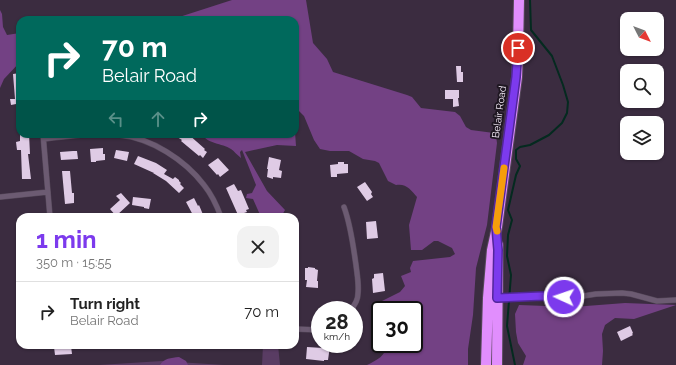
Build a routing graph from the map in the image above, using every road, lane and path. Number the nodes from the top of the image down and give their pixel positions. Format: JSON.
{"nodes":[{"id":1,"x":519,"y":0,"type":"edge"},
{"id":2,"x":43,"y":138,"type":"edge"},
{"id":3,"x":137,"y":138,"type":"edge"},
{"id":4,"x":48,"y":192,"type":"junction"},
{"id":5,"x":0,"y":197,"type":"edge"},
{"id":6,"x":344,"y":207,"type":"dead end"},
{"id":7,"x":50,"y":213,"type":"edge"},
{"id":8,"x":220,"y":213,"type":"edge"},
{"id":9,"x":501,"y":298,"type":"junction"},
{"id":10,"x":676,"y":300,"type":"edge"},
{"id":11,"x":357,"y":301,"type":"edge"},
{"id":12,"x":299,"y":329,"type":"edge"},
{"id":13,"x":311,"y":330,"type":"edge"},
{"id":14,"x":486,"y":365,"type":"edge"},
{"id":15,"x":497,"y":365,"type":"edge"}],
"edges":[{"from":1,"to":9,"type":"highway","name":"Belair Road"},
{"from":2,"to":4,"type":"street"},
{"from":3,"to":8,"type":"street"},
{"from":4,"to":5,"type":"street"},
{"from":4,"to":7,"type":"street"},
{"from":6,"to":11,"type":"street"},
{"from":9,"to":10,"type":"street"},
{"from":9,"to":14,"type":"highway","name":"Belair Road"},
{"from":9,"to":15,"type":"highway","name":"Belair Road"},
{"from":12,"to":13,"type":"street"}]}
